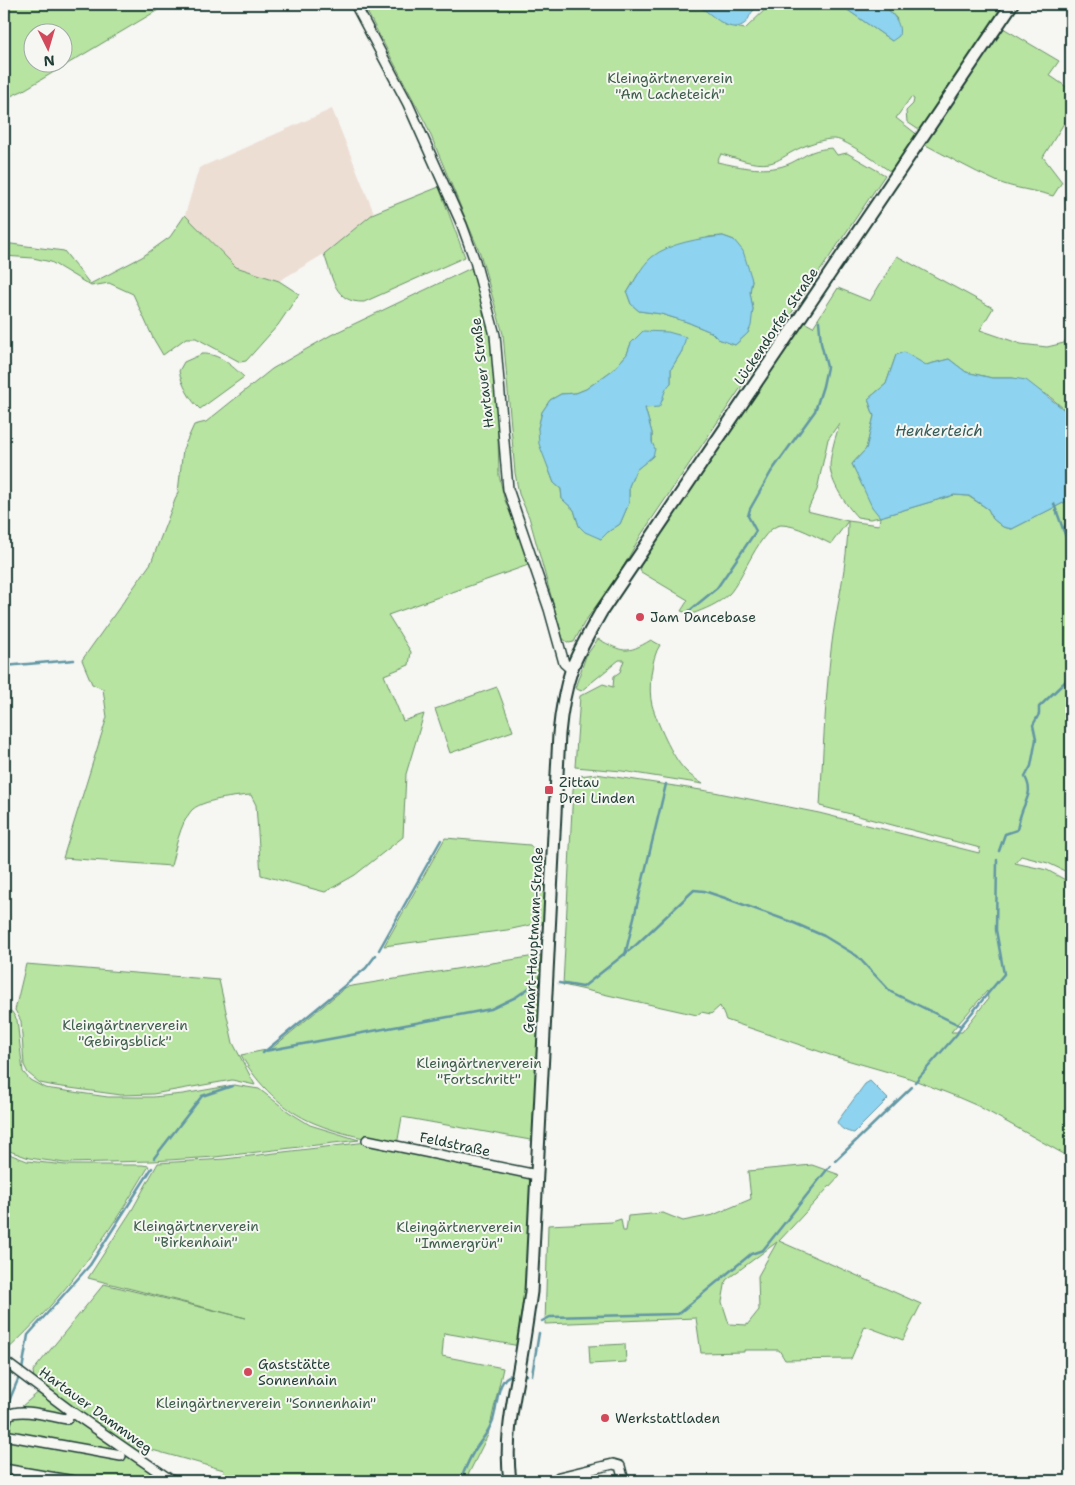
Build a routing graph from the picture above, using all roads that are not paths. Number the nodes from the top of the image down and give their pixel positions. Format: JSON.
{"nodes":[{"id":1,"x":355,"y":4,"type":"edge"},
{"id":2,"x":1012,"y":4,"type":"edge"},
{"id":3,"x":572,"y":670,"type":"junction"},
{"id":4,"x":367,"y":1140,"type":"dead end"},
{"id":5,"x":537,"y":1174,"type":"junction"},
{"id":6,"x":4,"y":1361,"type":"edge"},
{"id":7,"x":72,"y":1412,"type":"junction"},
{"id":8,"x":4,"y":1430,"type":"edge"},
{"id":9,"x":4,"y":1435,"type":"edge"},
{"id":10,"x":121,"y":1456,"type":"dead end"},
{"id":11,"x":4,"y":1469,"type":"edge"},
{"id":12,"x":74,"y":1481,"type":"edge"},
{"id":13,"x":172,"y":1481,"type":"edge"},
{"id":14,"x":510,"y":1481,"type":"edge"},
{"id":15,"x":555,"y":1481,"type":"edge"},
{"id":16,"x":624,"y":1481,"type":"edge"}],
"edges":[{"from":1,"to":3,"type":"street","name":"Hartauer Straße"},
{"from":2,"to":3,"type":"main road","name":"Lückendorfer Straße"},
{"from":3,"to":5,"type":"main road","name":"Gerhart-Hauptmann-Straße"},
{"from":4,"to":5,"type":"street","name":"Feldstraße"},
{"from":5,"to":14,"type":"main road","name":"Gerhart-Hauptmann-Straße"},
{"from":6,"to":7,"type":"street","name":"Hartauer Dammweg"},
{"from":7,"to":8,"type":"street"},
{"from":7,"to":13,"type":"street","name":"Hartauer Dammweg"},
{"from":9,"to":10,"type":"street"},
{"from":11,"to":12,"type":"street"},
{"from":15,"to":16,"type":"street"}]}
